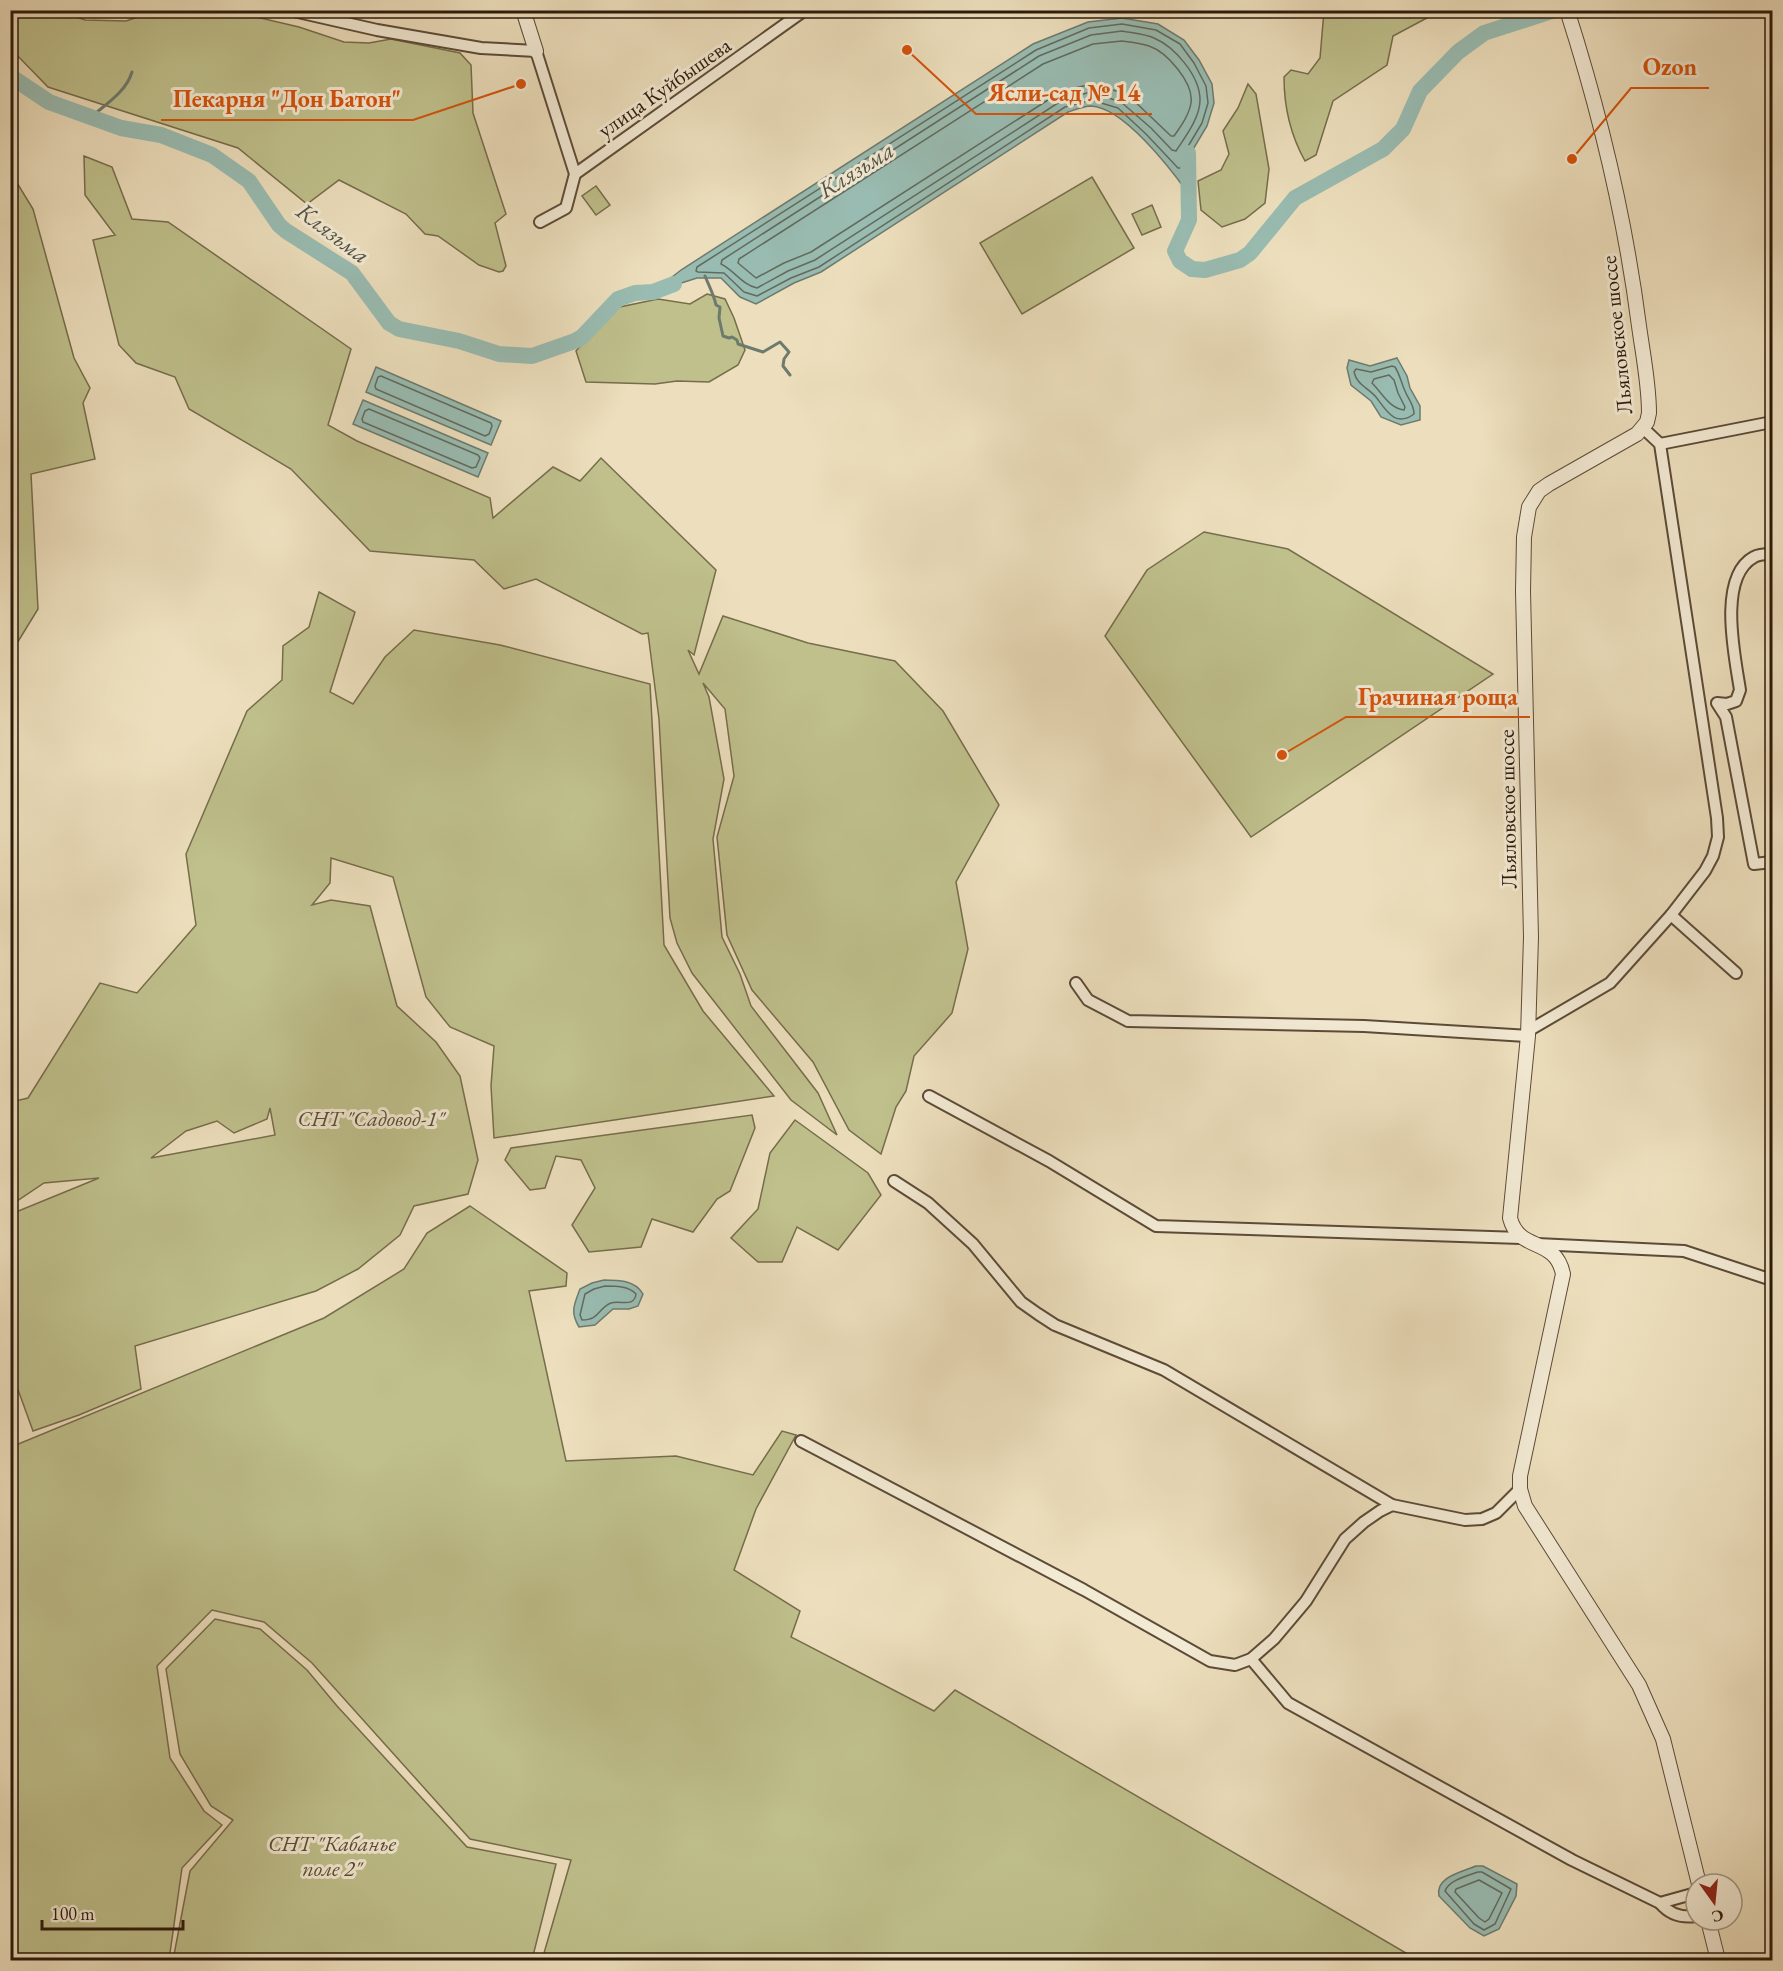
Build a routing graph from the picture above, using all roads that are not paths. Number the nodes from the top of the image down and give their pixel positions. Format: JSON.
{"nodes":[{"id":1,"x":289,"y":10,"type":"edge"},
{"id":2,"x":523,"y":10,"type":"edge"},
{"id":3,"x":805,"y":10,"type":"edge"},
{"id":4,"x":1567,"y":10,"type":"edge"},
{"id":5,"x":536,"y":51,"type":"junction"},
{"id":6,"x":575,"y":174,"type":"junction"},
{"id":7,"x":540,"y":222,"type":"dead end"},
{"id":8,"x":1773,"y":422,"type":"edge"},
{"id":9,"x":1643,"y":428,"type":"junction"},
{"id":10,"x":1660,"y":444,"type":"junction"},
{"id":11,"x":1773,"y":554,"type":"edge"},
{"id":12,"x":1773,"y":862,"type":"edge"},
{"id":13,"x":1671,"y":915,"type":"junction"},
{"id":14,"x":1736,"y":973,"type":"dead end"},
{"id":15,"x":1076,"y":983,"type":"dead end"},
{"id":16,"x":1528,"y":1033,"type":"junction"},
{"id":17,"x":929,"y":1096,"type":"dead end"},
{"id":18,"x":894,"y":1181,"type":"dead end"},
{"id":19,"x":1521,"y":1238,"type":"junction"},
{"id":20,"x":1536,"y":1244,"type":"junction"},
{"id":21,"x":1773,"y":1280,"type":"edge"},
{"id":22,"x":801,"y":1441,"type":"dead end"},
{"id":23,"x":1520,"y":1489,"type":"junction"},
{"id":24,"x":1392,"y":1505,"type":"junction"},
{"id":25,"x":1251,"y":1659,"type":"junction"},
{"id":26,"x":1696,"y":1872,"type":"edge"},
{"id":27,"x":1684,"y":1896,"type":"edge"},
{"id":28,"x":1660,"y":1903,"type":"junction"},
{"id":29,"x":1684,"y":1918,"type":"edge"},
{"id":30,"x":1711,"y":1932,"type":"edge"},
{"id":31,"x":1718,"y":1960,"type":"edge"}],
"edges":[{"from":1,"to":5,"type":"street"},
{"from":2,"to":5,"type":"street"},
{"from":3,"to":6,"type":"street","name":"улица Куйбышева"},
{"from":4,"to":9,"type":"street","name":"Льяловское шоссе"},
{"from":5,"to":6,"type":"street"},
{"from":6,"to":7,"type":"street"},
{"from":8,"to":10,"type":"street"},
{"from":9,"to":10,"type":"street"},
{"from":9,"to":16,"type":"street","name":"Льяловское шоссе"},
{"from":10,"to":13,"type":"street"},
{"from":11,"to":12,"type":"street"},
{"from":13,"to":14,"type":"street"},
{"from":13,"to":16,"type":"street"},
{"from":15,"to":16,"type":"street"},
{"from":16,"to":19,"type":"street","name":"Льяловское шоссе"},
{"from":17,"to":19,"type":"street"},
{"from":18,"to":24,"type":"street"},
{"from":19,"to":20,"type":"street"},
{"from":20,"to":21,"type":"street"},
{"from":20,"to":23,"type":"street"},
{"from":22,"to":25,"type":"street"},
{"from":23,"to":24,"type":"street"},
{"from":23,"to":26,"type":"street"},
{"from":24,"to":25,"type":"street"},
{"from":25,"to":28,"type":"street"},
{"from":27,"to":28,"type":"street"},
{"from":28,"to":29,"type":"street"},
{"from":30,"to":31,"type":"street"}]}
